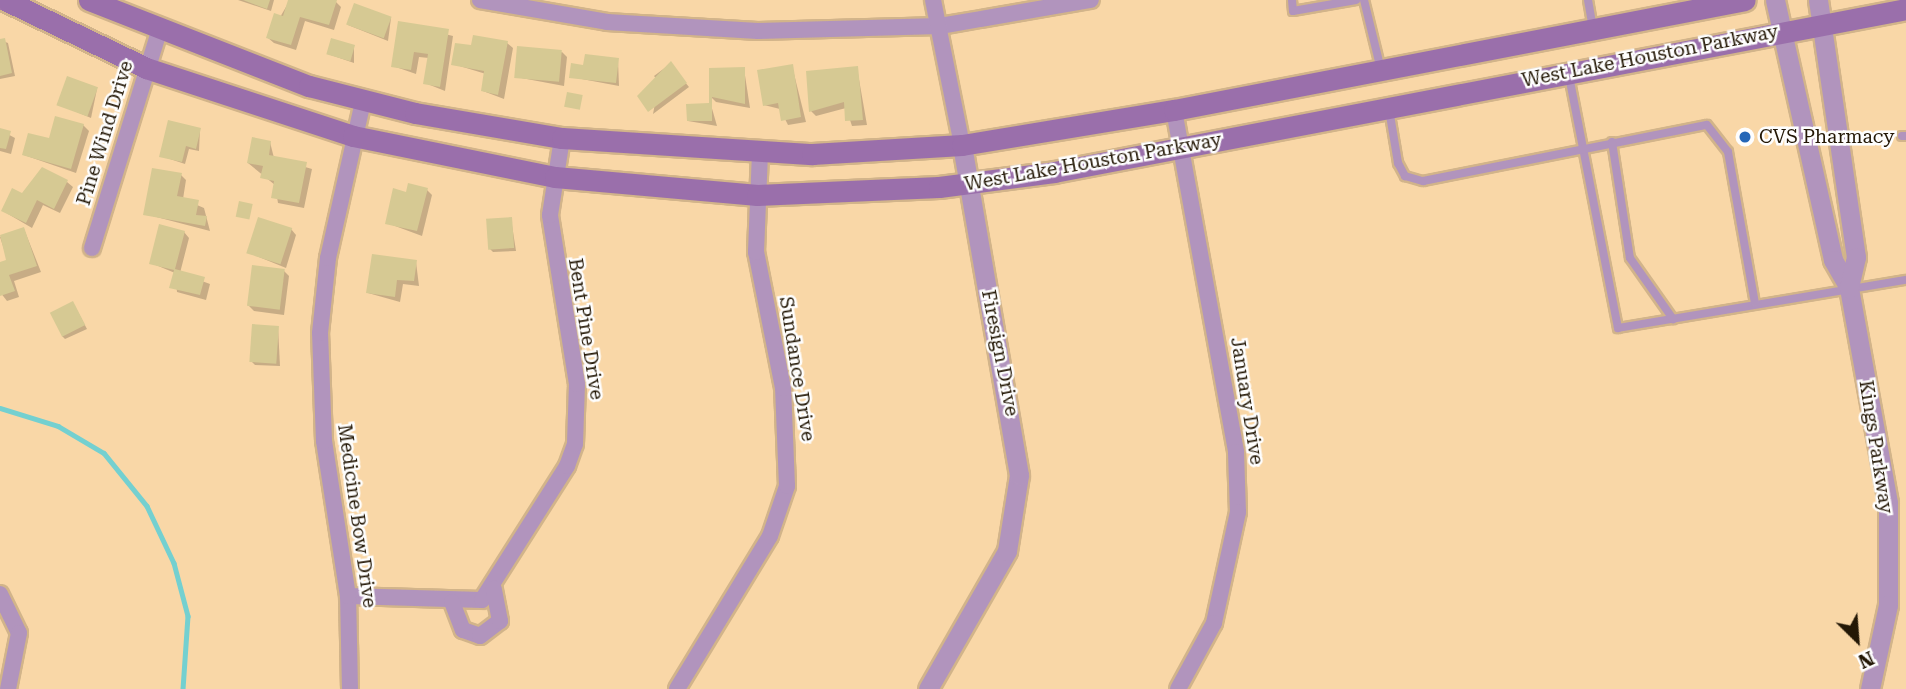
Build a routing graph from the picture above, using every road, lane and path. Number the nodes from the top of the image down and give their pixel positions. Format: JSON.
{"nodes":[{"id":1,"x":5,"y":0,"type":"edge"},
{"id":2,"x":89,"y":0,"type":"edge"},
{"id":3,"x":480,"y":0,"type":"edge"},
{"id":4,"x":933,"y":0,"type":"edge"},
{"id":5,"x":1091,"y":0,"type":"edge"},
{"id":6,"x":1292,"y":0,"type":"edge"},
{"id":7,"x":1356,"y":0,"type":"edge"},
{"id":8,"x":1364,"y":0,"type":"edge"},
{"id":9,"x":1588,"y":0,"type":"edge"},
{"id":10,"x":1745,"y":0,"type":"edge"},
{"id":11,"x":1775,"y":0,"type":"edge"},
{"id":12,"x":1818,"y":0,"type":"edge"},
{"id":13,"x":1906,"y":9,"type":"edge"},
{"id":14,"x":1822,"y":24,"type":"junction"},
{"id":15,"x":940,"y":26,"type":"junction"},
{"id":16,"x":1593,"y":29,"type":"junction"},
{"id":17,"x":159,"y":30,"type":"junction"},
{"id":18,"x":1779,"y":31,"type":"junction"},
{"id":19,"x":146,"y":68,"type":"junction"},
{"id":20,"x":1381,"y":70,"type":"junction"},
{"id":21,"x":1568,"y":73,"type":"junction"},
{"id":22,"x":363,"y":101,"type":"junction"},
{"id":23,"x":1388,"y":106,"type":"junction"},
{"id":24,"x":1174,"y":110,"type":"junction"},
{"id":25,"x":353,"y":136,"type":"junction"},
{"id":26,"x":562,"y":138,"type":"junction"},
{"id":27,"x":1612,"y":142,"type":"junction"},
{"id":28,"x":962,"y":145,"type":"junction"},
{"id":29,"x":1584,"y":147,"type":"junction"},
{"id":30,"x":1181,"y":148,"type":"junction"},
{"id":31,"x":760,"y":153,"type":"junction"},
{"id":32,"x":555,"y":177,"type":"junction"},
{"id":33,"x":969,"y":184,"type":"junction"},
{"id":34,"x":757,"y":195,"type":"junction"},
{"id":35,"x":92,"y":248,"type":"dead end"},
{"id":36,"x":1906,"y":280,"type":"edge"},
{"id":37,"x":1849,"y":288,"type":"junction"},
{"id":38,"x":1755,"y":303,"type":"junction"},
{"id":39,"x":1673,"y":319,"type":"junction"},
{"id":40,"x":494,"y":590,"type":"junction"},
{"id":41,"x":0,"y":594,"type":"edge"},
{"id":42,"x":348,"y":596,"type":"junction"},
{"id":43,"x":452,"y":602,"type":"junction"},
{"id":44,"x":8,"y":689,"type":"edge"},
{"id":45,"x":350,"y":689,"type":"edge"},
{"id":46,"x":677,"y":689,"type":"edge"},
{"id":47,"x":928,"y":689,"type":"edge"},
{"id":48,"x":1178,"y":689,"type":"edge"},
{"id":49,"x":1870,"y":689,"type":"edge"}],
"edges":[{"from":1,"to":19,"type":"main road","name":"West Lake Houston Parkway"},
{"from":2,"to":17,"type":"main road","name":"West Lake Houston Parkway"},
{"from":3,"to":15,"type":"street"},
{"from":4,"to":15,"type":"street","name":"Firesign Drive"},
{"from":5,"to":15,"type":"street"},
{"from":6,"to":7,"type":"lane"},
{"from":8,"to":20,"type":"lane"},
{"from":9,"to":16,"type":"lane"},
{"from":10,"to":16,"type":"main road","name":"West Lake Houston Parkway"},
{"from":11,"to":18,"type":"street","name":"Kings Parkway"},
{"from":12,"to":14,"type":"street","name":"Kings Parkway"},
{"from":13,"to":14,"type":"main road","name":"West Lake Houston Parkway"},
{"from":14,"to":18,"type":"main road","name":"West Lake Houston Parkway"},
{"from":14,"to":37,"type":"street","name":"Kings Parkway"},
{"from":15,"to":28,"type":"street","name":"Firesign Drive"},
{"from":16,"to":20,"type":"main road","name":"West Lake Houston Parkway"},
{"from":17,"to":19,"type":"street","name":"Pine Wind Drive"},
{"from":17,"to":22,"type":"main road","name":"West Lake Houston Parkway"},
{"from":18,"to":21,"type":"main road","name":"West Lake Houston Parkway"},
{"from":18,"to":37,"type":"street","name":"Kings Parkway"},
{"from":19,"to":25,"type":"main road","name":"West Lake Houston Parkway"},
{"from":19,"to":35,"type":"street","name":"Pine Wind Drive"},
{"from":20,"to":23,"type":"main road"},
{"from":20,"to":24,"type":"main road","name":"West Lake Houston Parkway"},
{"from":21,"to":23,"type":"main road","name":"West Lake Houston Parkway"},
{"from":21,"to":29,"type":"lane"},
{"from":22,"to":25,"type":"street","name":"Medicine Bow Drive"},
{"from":22,"to":26,"type":"main road","name":"West Lake Houston Parkway"},
{"from":23,"to":29,"type":"lane"},
{"from":23,"to":30,"type":"main road","name":"West Lake Houston Parkway"},
{"from":24,"to":28,"type":"main road","name":"West Lake Houston Parkway"},
{"from":24,"to":30,"type":"street","name":"January Drive"},
{"from":25,"to":32,"type":"main road","name":"West Lake Houston Parkway"},
{"from":25,"to":42,"type":"street","name":"Medicine Bow Drive"},
{"from":26,"to":31,"type":"main road","name":"West Lake Houston Parkway"},
{"from":26,"to":32,"type":"street","name":"Bent Pine Drive"},
{"from":27,"to":29,"type":"lane"},
{"from":27,"to":38,"type":"lane"},
{"from":27,"to":39,"type":"lane"},
{"from":28,"to":31,"type":"main road","name":"West Lake Houston Parkway"},
{"from":28,"to":33,"type":"street","name":"Firesign Drive"},
{"from":29,"to":39,"type":"lane"},
{"from":30,"to":33,"type":"main road","name":"West Lake Houston Parkway"},
{"from":30,"to":48,"type":"street","name":"January Drive"},
{"from":31,"to":34,"type":"street","name":"Sundance Drive"},
{"from":32,"to":34,"type":"main road","name":"West Lake Houston Parkway"},
{"from":32,"to":40,"type":"street","name":"Bent Pine Drive"},
{"from":33,"to":34,"type":"main road","name":"West Lake Houston Parkway"},
{"from":33,"to":47,"type":"street","name":"Firesign Drive"},
{"from":34,"to":46,"type":"street","name":"Sundance Drive"},
{"from":36,"to":37,"type":"lane"},
{"from":37,"to":38,"type":"lane"},
{"from":37,"to":49,"type":"street","name":"Kings Parkway"},
{"from":38,"to":39,"type":"lane"},
{"from":40,"to":43,"type":"street"},
{"from":40,"to":43,"type":"street"},
{"from":41,"to":44,"type":"street"},
{"from":42,"to":43,"type":"street"},
{"from":42,"to":45,"type":"street","name":"Medicine Bow Drive"}]}
